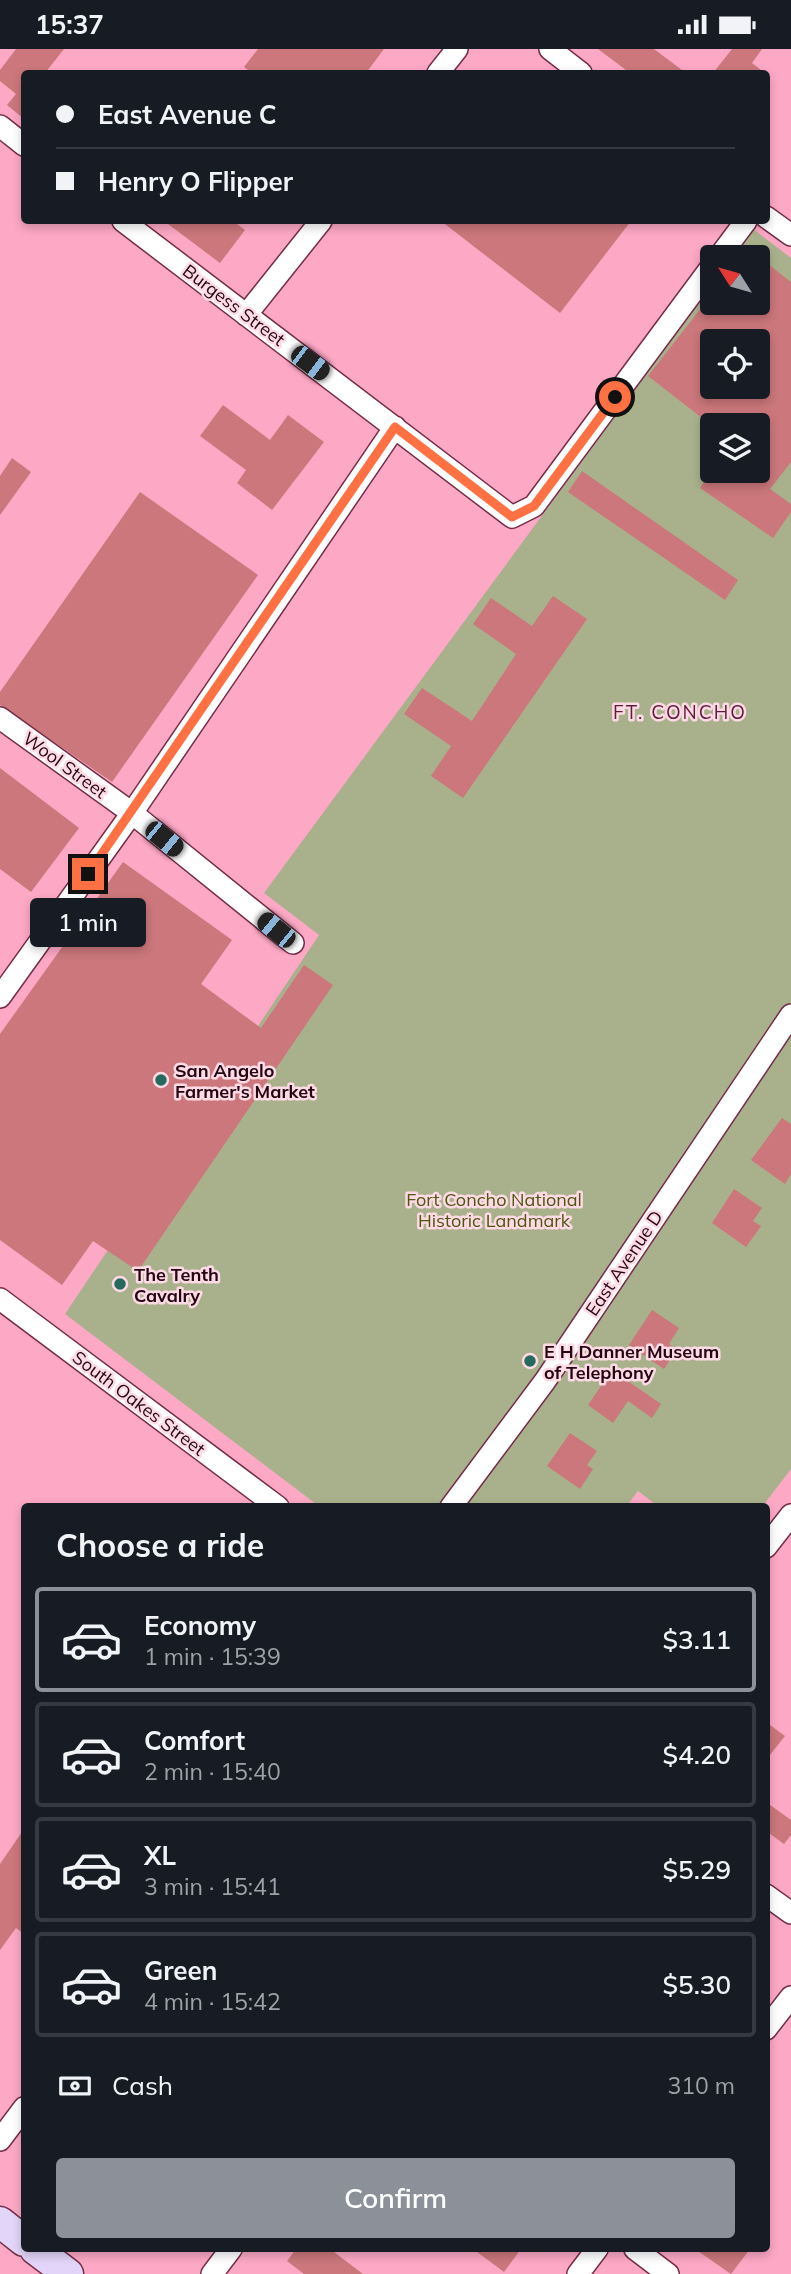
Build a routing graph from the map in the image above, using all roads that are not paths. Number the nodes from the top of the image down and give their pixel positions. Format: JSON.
{"nodes":[{"id":1,"x":457,"y":49,"type":"edge"},
{"id":2,"x":550,"y":49,"type":"edge"},
{"id":3,"x":440,"y":70,"type":"edge"},
{"id":4,"x":577,"y":70,"type":"edge"},
{"id":5,"x":0,"y":126,"type":"edge"},
{"id":6,"x":21,"y":143,"type":"edge"},
{"id":7,"x":770,"y":220,"type":"edge"},
{"id":8,"x":127,"y":224,"type":"edge"},
{"id":9,"x":319,"y":224,"type":"edge"},
{"id":10,"x":744,"y":224,"type":"edge"},
{"id":11,"x":791,"y":235,"type":"edge"},
{"id":12,"x":728,"y":245,"type":"edge"},
{"id":13,"x":700,"y":282,"type":"edge"},
{"id":14,"x":246,"y":315,"type":"junction"},
{"id":15,"x":395,"y":427,"type":"junction"},
{"id":16,"x":0,"y":718,"type":"edge"},
{"id":17,"x":132,"y":813,"type":"junction"},
{"id":18,"x":293,"y":943,"type":"dead end"},
{"id":19,"x":0,"y":997,"type":"edge"},
{"id":20,"x":791,"y":1015,"type":"edge"},
{"id":21,"x":0,"y":1299,"type":"edge"},
{"id":22,"x":273,"y":1503,"type":"edge"},
{"id":23,"x":454,"y":1503,"type":"edge"},
{"id":24,"x":791,"y":1515,"type":"edge"},
{"id":25,"x":770,"y":1542,"type":"edge"},
{"id":26,"x":770,"y":1898,"type":"edge"},
{"id":27,"x":791,"y":1913,"type":"edge"},
{"id":28,"x":791,"y":1997,"type":"edge"},
{"id":29,"x":770,"y":2024,"type":"edge"},
{"id":30,"x":21,"y":2112,"type":"edge"},
{"id":31,"x":0,"y":2140,"type":"edge"},
{"id":32,"x":0,"y":2222,"type":"edge"},
{"id":33,"x":21,"y":2239,"type":"edge"},
{"id":34,"x":39,"y":2252,"type":"edge"},
{"id":35,"x":229,"y":2252,"type":"edge"},
{"id":36,"x":595,"y":2252,"type":"edge"},
{"id":37,"x":639,"y":2252,"type":"edge"},
{"id":38,"x":68,"y":2274,"type":"edge"},
{"id":39,"x":212,"y":2274,"type":"edge"},
{"id":40,"x":578,"y":2274,"type":"edge"},
{"id":41,"x":668,"y":2274,"type":"edge"}],
"edges":[{"from":1,"to":3,"type":"street"},
{"from":2,"to":4,"type":"street"},
{"from":5,"to":6,"type":"street"},
{"from":7,"to":11,"type":"street"},
{"from":8,"to":14,"type":"street","name":"Burgess Street"},
{"from":9,"to":14,"type":"street"},
{"from":10,"to":12,"type":"street"},
{"from":13,"to":15,"type":"street","name":"Burgess Street"},
{"from":14,"to":15,"type":"street","name":"Burgess Street"},
{"from":15,"to":17,"type":"street"},
{"from":16,"to":17,"type":"street","name":"Wool Street"},
{"from":17,"to":18,"type":"street","name":"Wool Street"},
{"from":17,"to":19,"type":"street"},
{"from":20,"to":23,"type":"street","name":"East Avenue D"},
{"from":21,"to":22,"type":"street","name":"South Oakes Street"},
{"from":24,"to":25,"type":"street"},
{"from":26,"to":27,"type":"street"},
{"from":28,"to":29,"type":"street"},
{"from":30,"to":31,"type":"street"},
{"from":32,"to":33,"type":"main road"},
{"from":34,"to":38,"type":"main road"},
{"from":35,"to":39,"type":"street"},
{"from":36,"to":40,"type":"street"},
{"from":37,"to":41,"type":"street"}]}
